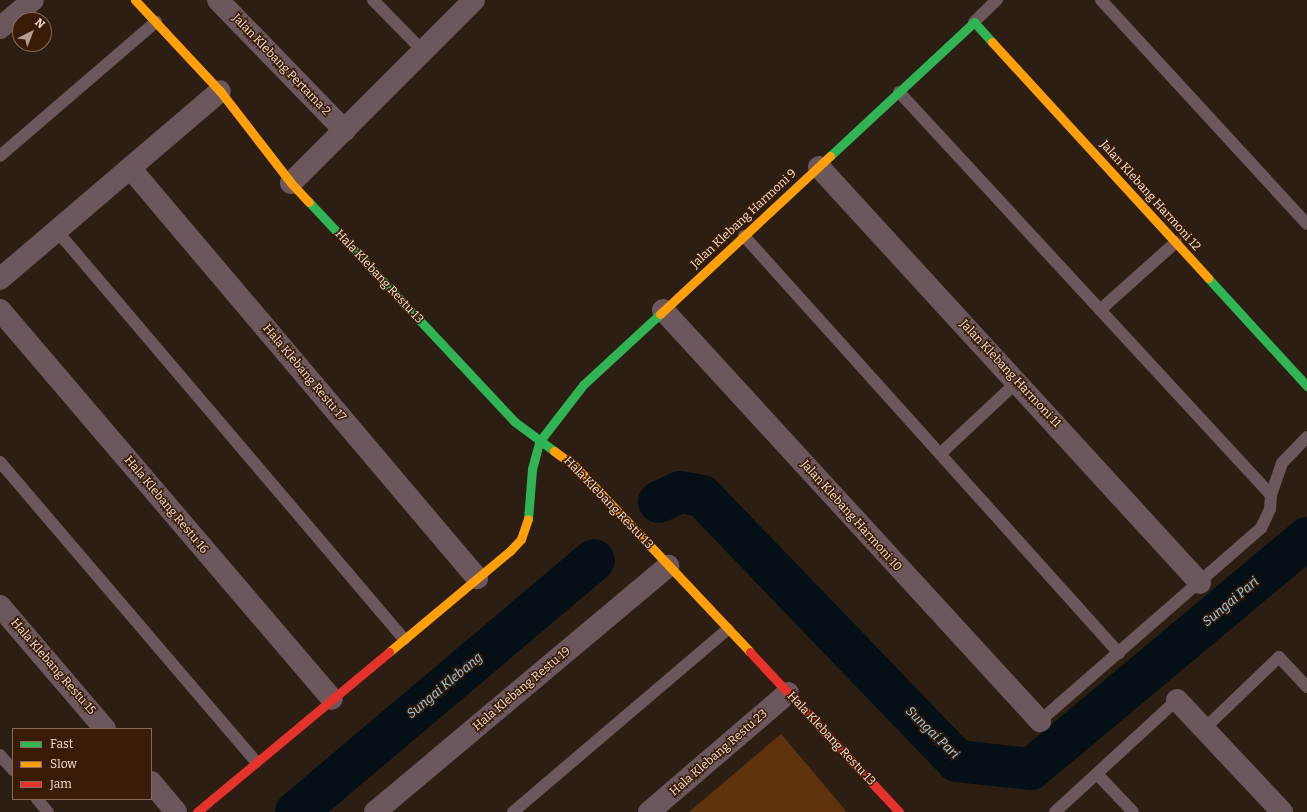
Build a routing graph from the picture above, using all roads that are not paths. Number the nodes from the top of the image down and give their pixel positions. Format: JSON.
{"nodes":[{"id":1,"x":33,"y":0,"type":"edge"},
{"id":2,"x":135,"y":0,"type":"edge"},
{"id":3,"x":218,"y":0,"type":"edge"},
{"id":4,"x":373,"y":0,"type":"edge"},
{"id":5,"x":474,"y":0,"type":"edge"},
{"id":6,"x":997,"y":0,"type":"edge"},
{"id":7,"x":1101,"y":0,"type":"edge"},
{"id":8,"x":156,"y":22,"type":"junction"},
{"id":9,"x":974,"y":22,"type":"junction"},
{"id":10,"x":0,"y":28,"type":"edge"},
{"id":11,"x":424,"y":52,"type":"junction"},
{"id":12,"x":220,"y":91,"type":"junction"},
{"id":13,"x":900,"y":92,"type":"junction"},
{"id":14,"x":344,"y":131,"type":"junction"},
{"id":15,"x":0,"y":156,"type":"edge"},
{"id":16,"x":819,"y":167,"type":"junction"},
{"id":17,"x":131,"y":169,"type":"junction"},
{"id":18,"x":291,"y":183,"type":"junction"},
{"id":19,"x":1307,"y":224,"type":"edge"},
{"id":20,"x":57,"y":231,"type":"junction"},
{"id":21,"x":744,"y":236,"type":"junction"},
{"id":22,"x":1176,"y":242,"type":"junction"},
{"id":23,"x":0,"y":279,"type":"edge"},
{"id":24,"x":0,"y":310,"type":"edge"},
{"id":25,"x":663,"y":310,"type":"junction"},
{"id":26,"x":1100,"y":310,"type":"junction"},
{"id":27,"x":1018,"y":381,"type":"junction"},
{"id":28,"x":1307,"y":386,"type":"edge"},
{"id":29,"x":1307,"y":437,"type":"edge"},
{"id":30,"x":539,"y":442,"type":"junction"},
{"id":31,"x":940,"y":454,"type":"junction"},
{"id":32,"x":0,"y":462,"type":"edge"},
{"id":33,"x":1270,"y":495,"type":"junction"},
{"id":34,"x":668,"y":566,"type":"junction"},
{"id":35,"x":477,"y":578,"type":"junction"},
{"id":36,"x":1200,"y":583,"type":"junction"},
{"id":37,"x":0,"y":606,"type":"edge"},
{"id":38,"x":728,"y":629,"type":"junction"},
{"id":39,"x":404,"y":639,"type":"junction"},
{"id":40,"x":1119,"y":653,"type":"junction"},
{"id":41,"x":1307,"y":687,"type":"edge"},
{"id":42,"x":788,"y":693,"type":"junction"},
{"id":43,"x":332,"y":699,"type":"junction"},
{"id":44,"x":1177,"y":700,"type":"joint"},
{"id":45,"x":1040,"y":721,"type":"joint"},
{"id":46,"x":104,"y":728,"type":"edge"},
{"id":47,"x":1204,"y":729,"type":"junction"},
{"id":48,"x":0,"y":755,"type":"edge"},
{"id":49,"x":256,"y":762,"type":"junction"},
{"id":50,"x":12,"y":769,"type":"edge"},
{"id":51,"x":1097,"y":774,"type":"junction"},
{"id":52,"x":152,"y":783,"type":"edge"},
{"id":53,"x":38,"y":800,"type":"edge"},
{"id":54,"x":382,"y":810,"type":"edge"},
{"id":55,"x":48,"y":812,"type":"edge"},
{"id":56,"x":176,"y":812,"type":"edge"},
{"id":57,"x":197,"y":812,"type":"edge"},
{"id":58,"x":513,"y":812,"type":"edge"},
{"id":59,"x":649,"y":812,"type":"edge"},
{"id":60,"x":899,"y":812,"type":"edge"},
{"id":61,"x":1055,"y":812,"type":"edge"},
{"id":62,"x":1133,"y":812,"type":"edge"},
{"id":63,"x":1282,"y":812,"type":"edge"}],
"edges":[{"from":1,"to":10,"type":"street"},
{"from":2,"to":8,"type":"street","name":"Hala Klebang Restu 13"},
{"from":3,"to":14,"type":"street","name":"Jalan Klebang Pertama 2"},
{"from":4,"to":11,"type":"lane"},
{"from":5,"to":11,"type":"street"},
{"from":6,"to":9,"type":"lane"},
{"from":7,"to":19,"type":"lane"},
{"from":8,"to":12,"type":"street","name":"Hala Klebang Restu 13"},
{"from":8,"to":15,"type":"lane"},
{"from":9,"to":13,"type":"street","name":"Jalan Klebang Harmoni 9"},
{"from":9,"to":22,"type":"street","name":"Jalan Klebang Harmoni 12"},
{"from":11,"to":14,"type":"street"},
{"from":12,"to":17,"type":"street"},
{"from":12,"to":18,"type":"street","name":"Hala Klebang Restu 13"},
{"from":13,"to":16,"type":"street","name":"Jalan Klebang Harmoni 9"},
{"from":13,"to":26,"type":"lane"},
{"from":14,"to":18,"type":"street"},
{"from":16,"to":21,"type":"street","name":"Jalan Klebang Harmoni 9"},
{"from":16,"to":27,"type":"street","name":"Jalan Klebang Harmoni 11"},
{"from":17,"to":20,"type":"street"},
{"from":17,"to":35,"type":"street","name":"Hala Klebang Restu 17"},
{"from":18,"to":30,"type":"street","name":"Hala Klebang Restu 13"},
{"from":20,"to":23,"type":"street"},
{"from":20,"to":39,"type":"lane"},
{"from":21,"to":25,"type":"street","name":"Jalan Klebang Harmoni 9"},
{"from":21,"to":31,"type":"lane"},
{"from":22,"to":26,"type":"lane"},
{"from":22,"to":28,"type":"street","name":"Jalan Klebang Harmoni 12"},
{"from":24,"to":43,"type":"street","name":"Hala Klebang Restu 16"},
{"from":25,"to":30,"type":"street","name":"Jalan Klebang Harmoni 9"},
{"from":25,"to":45,"type":"street","name":"Jalan Klebang Harmoni 10"},
{"from":26,"to":33,"type":"lane"},
{"from":27,"to":31,"type":"lane"},
{"from":27,"to":36,"type":"street","name":"Jalan Klebang Harmoni 11"},
{"from":29,"to":33,"type":"lane"},
{"from":30,"to":34,"type":"street","name":"Hala Klebang Restu 13"},
{"from":30,"to":35,"type":"street"},
{"from":31,"to":40,"type":"lane"},
{"from":32,"to":49,"type":"lane"},
{"from":33,"to":36,"type":"lane"},
{"from":34,"to":38,"type":"street","name":"Hala Klebang Restu 13"},
{"from":34,"to":54,"type":"street","name":"Hala Klebang Restu 19"},
{"from":35,"to":39,"type":"street"},
{"from":36,"to":40,"type":"lane"},
{"from":37,"to":46,"type":"street","name":"Hala Klebang Restu 15"},
{"from":38,"to":42,"type":"street","name":"Hala Klebang Restu 13"},
{"from":38,"to":58,"type":"lane"},
{"from":39,"to":43,"type":"street"},
{"from":40,"to":45,"type":"lane"},
{"from":41,"to":47,"type":"lane"},
{"from":42,"to":59,"type":"street","name":"Hala Klebang Restu 23"},
{"from":42,"to":60,"type":"street","name":"Hala Klebang Restu 13"},
{"from":43,"to":49,"type":"street"},
{"from":44,"to":47,"type":"street"},
{"from":44,"to":51,"type":"lane"},
{"from":47,"to":63,"type":"street"},
{"from":48,"to":50,"type":"lane"},
{"from":49,"to":57,"type":"street"},
{"from":51,"to":61,"type":"lane"},
{"from":51,"to":62,"type":"lane"},
{"from":52,"to":56,"type":"street"},
{"from":53,"to":55,"type":"lane"}]}
